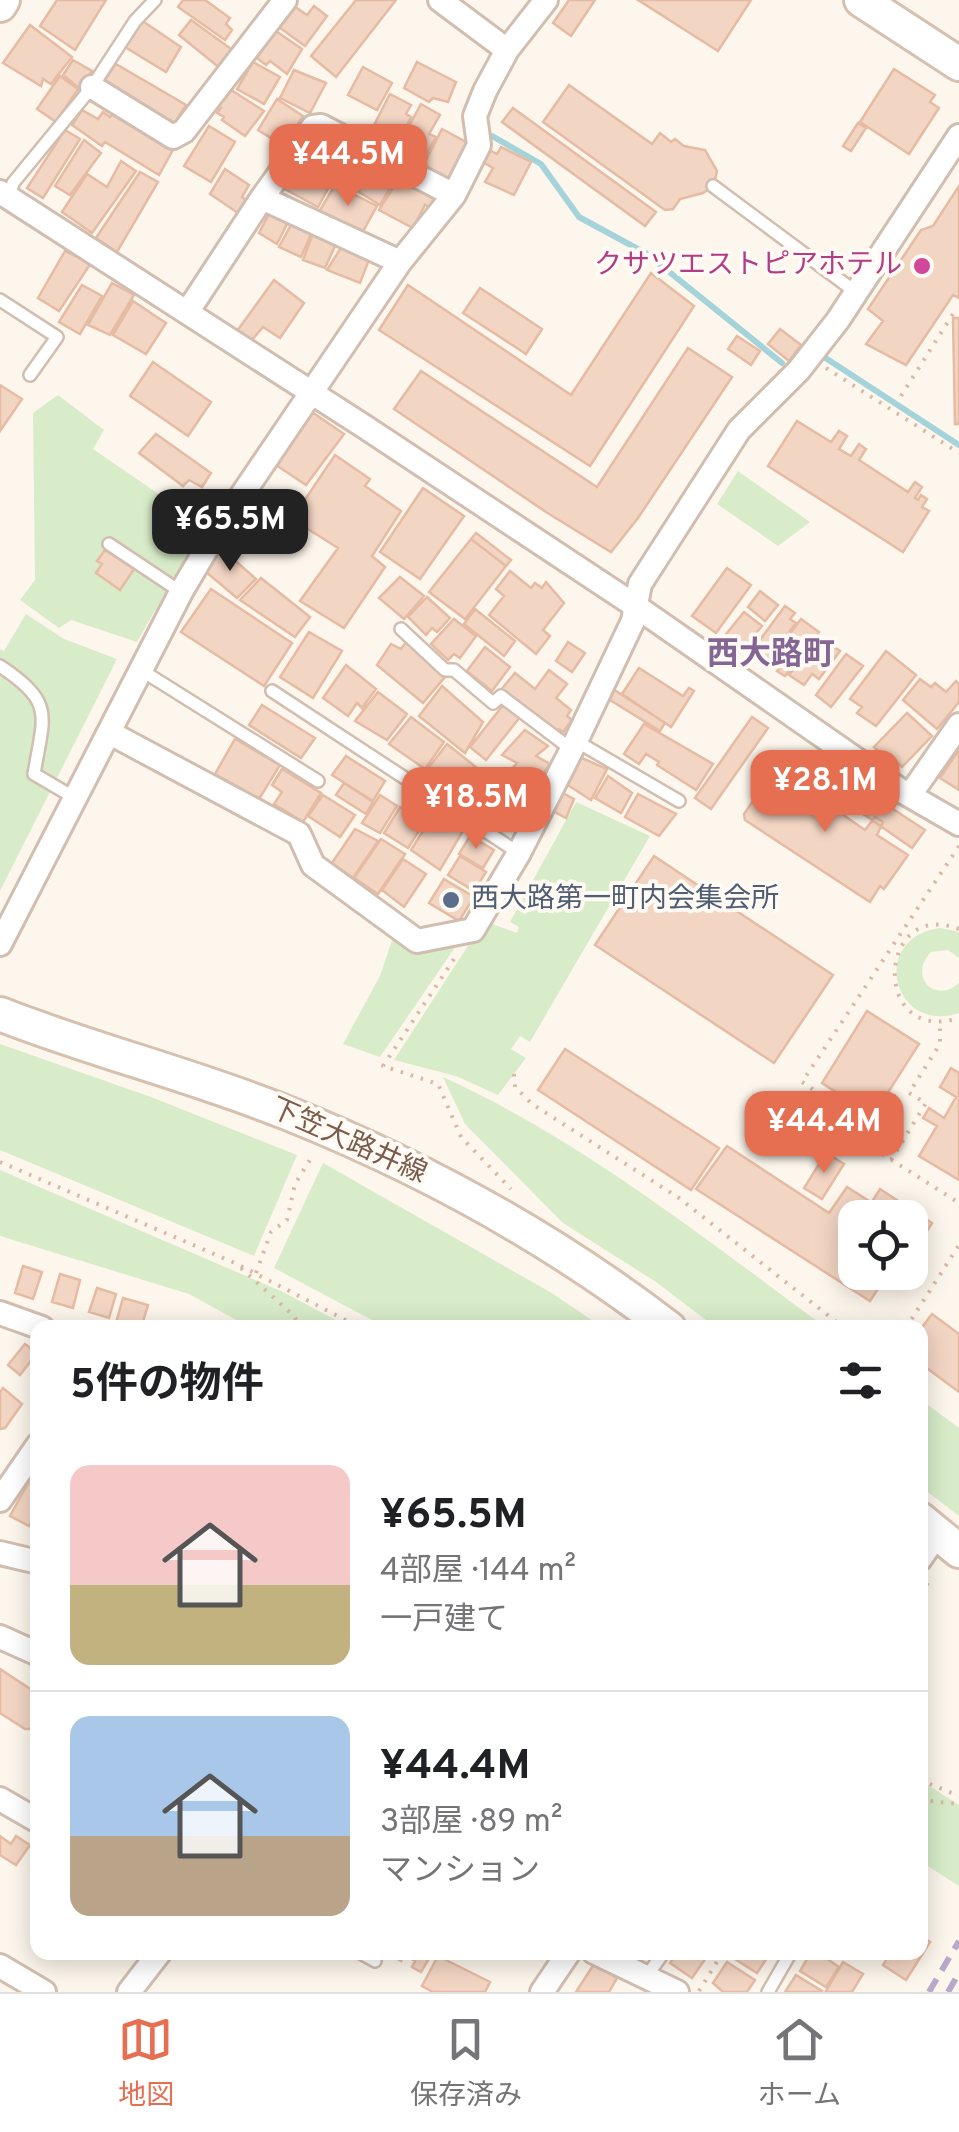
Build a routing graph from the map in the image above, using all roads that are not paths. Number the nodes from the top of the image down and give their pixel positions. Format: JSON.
{"nodes":[{"id":1,"x":155,"y":0,"type":"edge"},
{"id":2,"x":284,"y":0,"type":"edge"},
{"id":3,"x":440,"y":0,"type":"edge"},
{"id":4,"x":546,"y":0,"type":"edge"},
{"id":5,"x":861,"y":0,"type":"edge"},
{"id":6,"x":507,"y":50,"type":"junction"},
{"id":7,"x":958,"y":63,"type":"edge"},
{"id":8,"x":92,"y":87,"type":"junction"},
{"id":9,"x":959,"y":136,"type":"edge"},
{"id":10,"x":713,"y":186,"type":"dead end"},
{"id":11,"x":454,"y":194,"type":"junction"},
{"id":12,"x":262,"y":198,"type":"junction"},
{"id":13,"x":3,"y":201,"type":"edge"},
{"id":14,"x":400,"y":262,"type":"junction"},
{"id":15,"x":858,"y":293,"type":"junction"},
{"id":16,"x":0,"y":300,"type":"edge"},
{"id":17,"x":188,"y":312,"type":"junction"},
{"id":18,"x":30,"y":374,"type":"dead end"},
{"id":19,"x":309,"y":394,"type":"junction"},
{"id":20,"x":109,"y":544,"type":"dead end"},
{"id":21,"x":181,"y":592,"type":"junction"},
{"id":22,"x":637,"y":607,"type":"junction"},
{"id":23,"x":402,"y":629,"type":"dead end"},
{"id":24,"x":0,"y":666,"type":"edge"},
{"id":25,"x":141,"y":670,"type":"junction"},
{"id":26,"x":272,"y":691,"type":"dead end"},
{"id":27,"x":959,"y":725,"type":"edge"},
{"id":28,"x":110,"y":732,"type":"junction"},
{"id":29,"x":574,"y":745,"type":"junction"},
{"id":30,"x":318,"y":781,"type":"dead end"},
{"id":31,"x":910,"y":794,"type":"junction"},
{"id":32,"x":76,"y":798,"type":"junction"},
{"id":33,"x":679,"y":801,"type":"dead end"},
{"id":34,"x":959,"y":824,"type":"edge"},
{"id":35,"x":518,"y":853,"type":"junction"},
{"id":36,"x":0,"y":944,"type":"edge"},
{"id":37,"x":0,"y":1014,"type":"edge"},
{"id":38,"x":0,"y":1313,"type":"edge"},
{"id":39,"x":657,"y":1320,"type":"edge"},
{"id":40,"x":30,"y":1324,"type":"edge"},
{"id":41,"x":30,"y":1457,"type":"edge"},
{"id":42,"x":0,"y":1500,"type":"edge"},
{"id":43,"x":0,"y":1552,"type":"edge"},
{"id":44,"x":30,"y":1560,"type":"edge"},
{"id":45,"x":0,"y":1637,"type":"edge"},
{"id":46,"x":30,"y":1650,"type":"edge"},
{"id":47,"x":0,"y":1798,"type":"edge"},
{"id":48,"x":30,"y":1816,"type":"edge"},
{"id":49,"x":154,"y":1960,"type":"edge"},
{"id":50,"x":372,"y":1960,"type":"edge"},
{"id":51,"x":564,"y":1960,"type":"edge"},
{"id":52,"x":613,"y":1960,"type":"edge"},
{"id":53,"x":658,"y":1960,"type":"edge"},
{"id":54,"x":787,"y":1960,"type":"edge"},
{"id":55,"x":375,"y":1962,"type":"dead end"},
{"id":56,"x":0,"y":1966,"type":"edge"},
{"id":57,"x":646,"y":1977,"type":"junction"},
{"id":58,"x":44,"y":1992,"type":"edge"},
{"id":59,"x":129,"y":1992,"type":"edge"},
{"id":60,"x":542,"y":1992,"type":"edge"},
{"id":61,"x":677,"y":1992,"type":"edge"},
{"id":62,"x":768,"y":1992,"type":"edge"}],
"edges":[{"from":1,"to":8,"type":"lane"},
{"from":2,"to":8,"type":"street"},
{"from":3,"to":6,"type":"street"},
{"from":4,"to":6,"type":"street"},
{"from":5,"to":7,"type":"main road"},
{"from":6,"to":11,"type":"street"},
{"from":8,"to":13,"type":"lane"},
{"from":9,"to":15,"type":"street"},
{"from":10,"to":15,"type":"lane"},
{"from":11,"to":12,"type":"street"},
{"from":11,"to":14,"type":"street"},
{"from":12,"to":14,"type":"street"},
{"from":12,"to":17,"type":"street"},
{"from":13,"to":17,"type":"street"},
{"from":14,"to":19,"type":"street"},
{"from":15,"to":22,"type":"street"},
{"from":16,"to":18,"type":"lane"},
{"from":17,"to":19,"type":"street"},
{"from":19,"to":21,"type":"street"},
{"from":19,"to":22,"type":"street"},
{"from":20,"to":21,"type":"lane"},
{"from":21,"to":25,"type":"street"},
{"from":22,"to":29,"type":"street"},
{"from":22,"to":31,"type":"street"},
{"from":23,"to":29,"type":"lane"},
{"from":24,"to":32,"type":"lane"},
{"from":25,"to":28,"type":"street"},
{"from":25,"to":30,"type":"lane"},
{"from":26,"to":35,"type":"lane"},
{"from":27,"to":31,"type":"street"},
{"from":28,"to":32,"type":"street"},
{"from":28,"to":35,"type":"street"},
{"from":29,"to":33,"type":"lane"},
{"from":29,"to":35,"type":"street"},
{"from":31,"to":34,"type":"street"},
{"from":32,"to":36,"type":"street"},
{"from":37,"to":39,"type":"main road","name":"下笠大路井線"},
{"from":38,"to":40,"type":"street"},
{"from":41,"to":42,"type":"street"},
{"from":43,"to":44,"type":"street"},
{"from":45,"to":46,"type":"street"},
{"from":47,"to":48,"type":"street"},
{"from":49,"to":59,"type":"street"},
{"from":50,"to":55,"type":"lane"},
{"from":51,"to":60,"type":"street"},
{"from":52,"to":57,"type":"street"},
{"from":53,"to":57,"type":"lane"},
{"from":54,"to":62,"type":"lane"},
{"from":56,"to":58,"type":"street"},
{"from":57,"to":61,"type":"street"}]}
